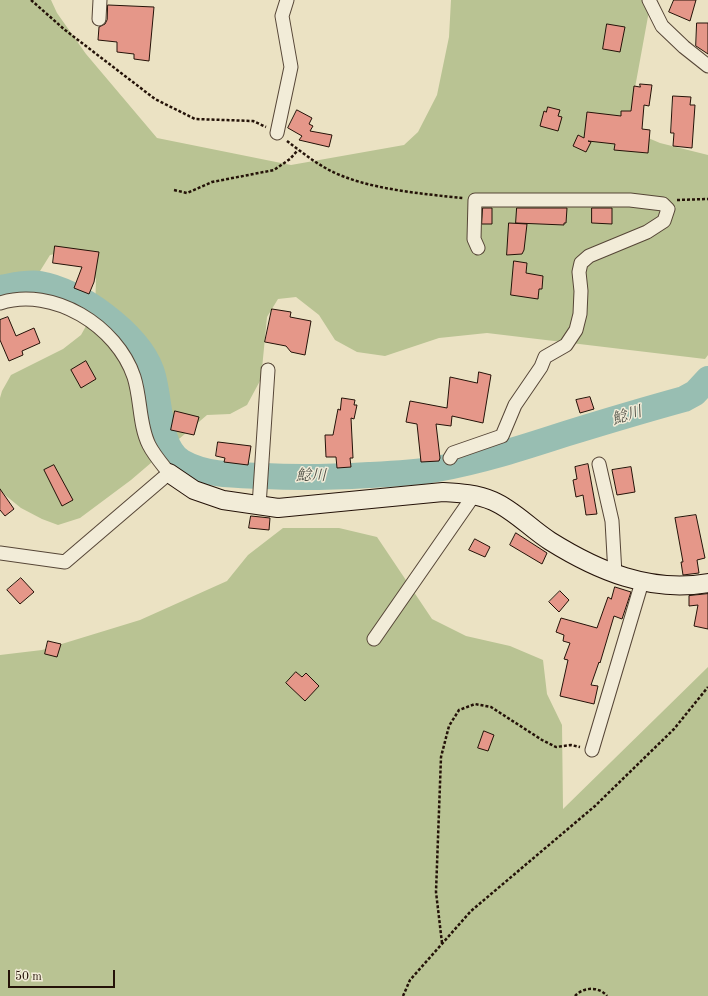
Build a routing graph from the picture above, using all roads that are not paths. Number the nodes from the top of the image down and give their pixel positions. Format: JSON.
{"nodes":[{"id":1,"x":100,"y":0,"type":"edge"},
{"id":2,"x":287,"y":0,"type":"edge"},
{"id":3,"x":649,"y":0,"type":"edge"},
{"id":4,"x":99,"y":19,"type":"dead end"},
{"id":5,"x":708,"y":66,"type":"edge"},
{"id":6,"x":277,"y":133,"type":"road end"},
{"id":7,"x":478,"y":248,"type":"dead end"},
{"id":8,"x":0,"y":303,"type":"edge"},
{"id":9,"x":268,"y":370,"type":"dead end"},
{"id":10,"x":450,"y":458,"type":"dead end"},
{"id":11,"x":599,"y":464,"type":"dead end"},
{"id":12,"x":169,"y":473,"type":"junction"},
{"id":13,"x":474,"y":495,"type":"junction"},
{"id":14,"x":259,"y":506,"type":"junction"},
{"id":15,"x":0,"y":553,"type":"edge"},
{"id":16,"x":615,"y":574,"type":"junction"},
{"id":17,"x":642,"y":582,"type":"junction"},
{"id":18,"x":708,"y":583,"type":"edge"},
{"id":19,"x":374,"y":639,"type":"dead end"},
{"id":20,"x":592,"y":750,"type":"road end"}],
"edges":[{"from":1,"to":4,"type":"street"},
{"from":2,"to":6,"type":"street"},
{"from":3,"to":5,"type":"street"},
{"from":7,"to":10,"type":"street"},
{"from":8,"to":12,"type":"street"},
{"from":9,"to":14,"type":"street"},
{"from":11,"to":16,"type":"street"},
{"from":12,"to":14,"type":"street"},
{"from":12,"to":15,"type":"street"},
{"from":13,"to":14,"type":"street"},
{"from":13,"to":16,"type":"street"},
{"from":13,"to":19,"type":"street"},
{"from":16,"to":17,"type":"street"},
{"from":17,"to":18,"type":"street"},
{"from":17,"to":20,"type":"street"}]}
